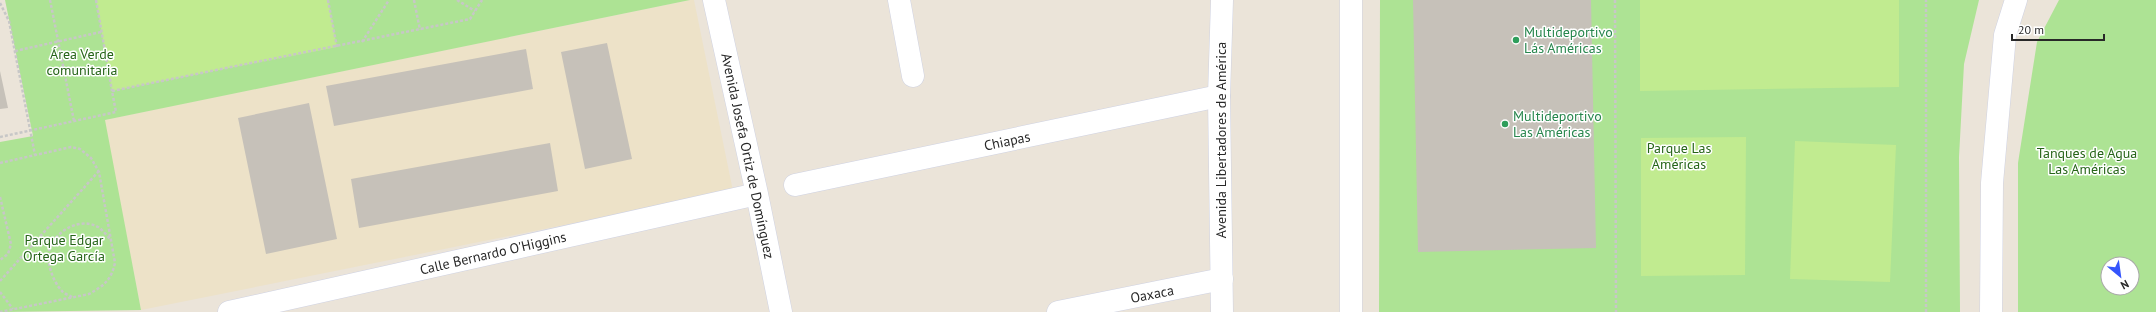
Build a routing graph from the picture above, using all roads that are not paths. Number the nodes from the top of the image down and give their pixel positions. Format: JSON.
{"nodes":[{"id":1,"x":714,"y":0,"type":"edge"},
{"id":2,"x":899,"y":0,"type":"edge"},
{"id":3,"x":1222,"y":0,"type":"edge"},
{"id":4,"x":1352,"y":0,"type":"edge"},
{"id":5,"x":2016,"y":0,"type":"edge"},
{"id":6,"x":913,"y":76,"type":"dead end"},
{"id":7,"x":1219,"y":96,"type":"junction"},
{"id":8,"x":795,"y":185,"type":"dead end"},
{"id":9,"x":757,"y":194,"type":"junction"},
{"id":10,"x":1222,"y":279,"type":"junction"},
{"id":11,"x":229,"y":312,"type":"edge"},
{"id":12,"x":782,"y":312,"type":"edge"},
{"id":13,"x":1058,"y":312,"type":"edge"},
{"id":14,"x":1222,"y":312,"type":"edge"},
{"id":15,"x":1351,"y":312,"type":"edge"},
{"id":16,"x":1991,"y":312,"type":"edge"}],
"edges":[{"from":1,"to":9,"type":"street","name":"Avenida Josefa Ortiz de Domínguez"},
{"from":2,"to":6,"type":"street"},
{"from":3,"to":7,"type":"street","name":"Avenida Libertadores de América"},
{"from":4,"to":15,"type":"street"},
{"from":5,"to":16,"type":"street"},
{"from":7,"to":8,"type":"street","name":"Chiapas"},
{"from":7,"to":10,"type":"street","name":"Avenida Libertadores de América"},
{"from":9,"to":11,"type":"street","name":"Calle Bernardo O'Higgins"},
{"from":9,"to":12,"type":"street","name":"Avenida Josefa Ortiz de Domínguez"},
{"from":10,"to":13,"type":"street","name":"Oaxaca"},
{"from":10,"to":14,"type":"street","name":"Avenida Libertadores de América"}]}
